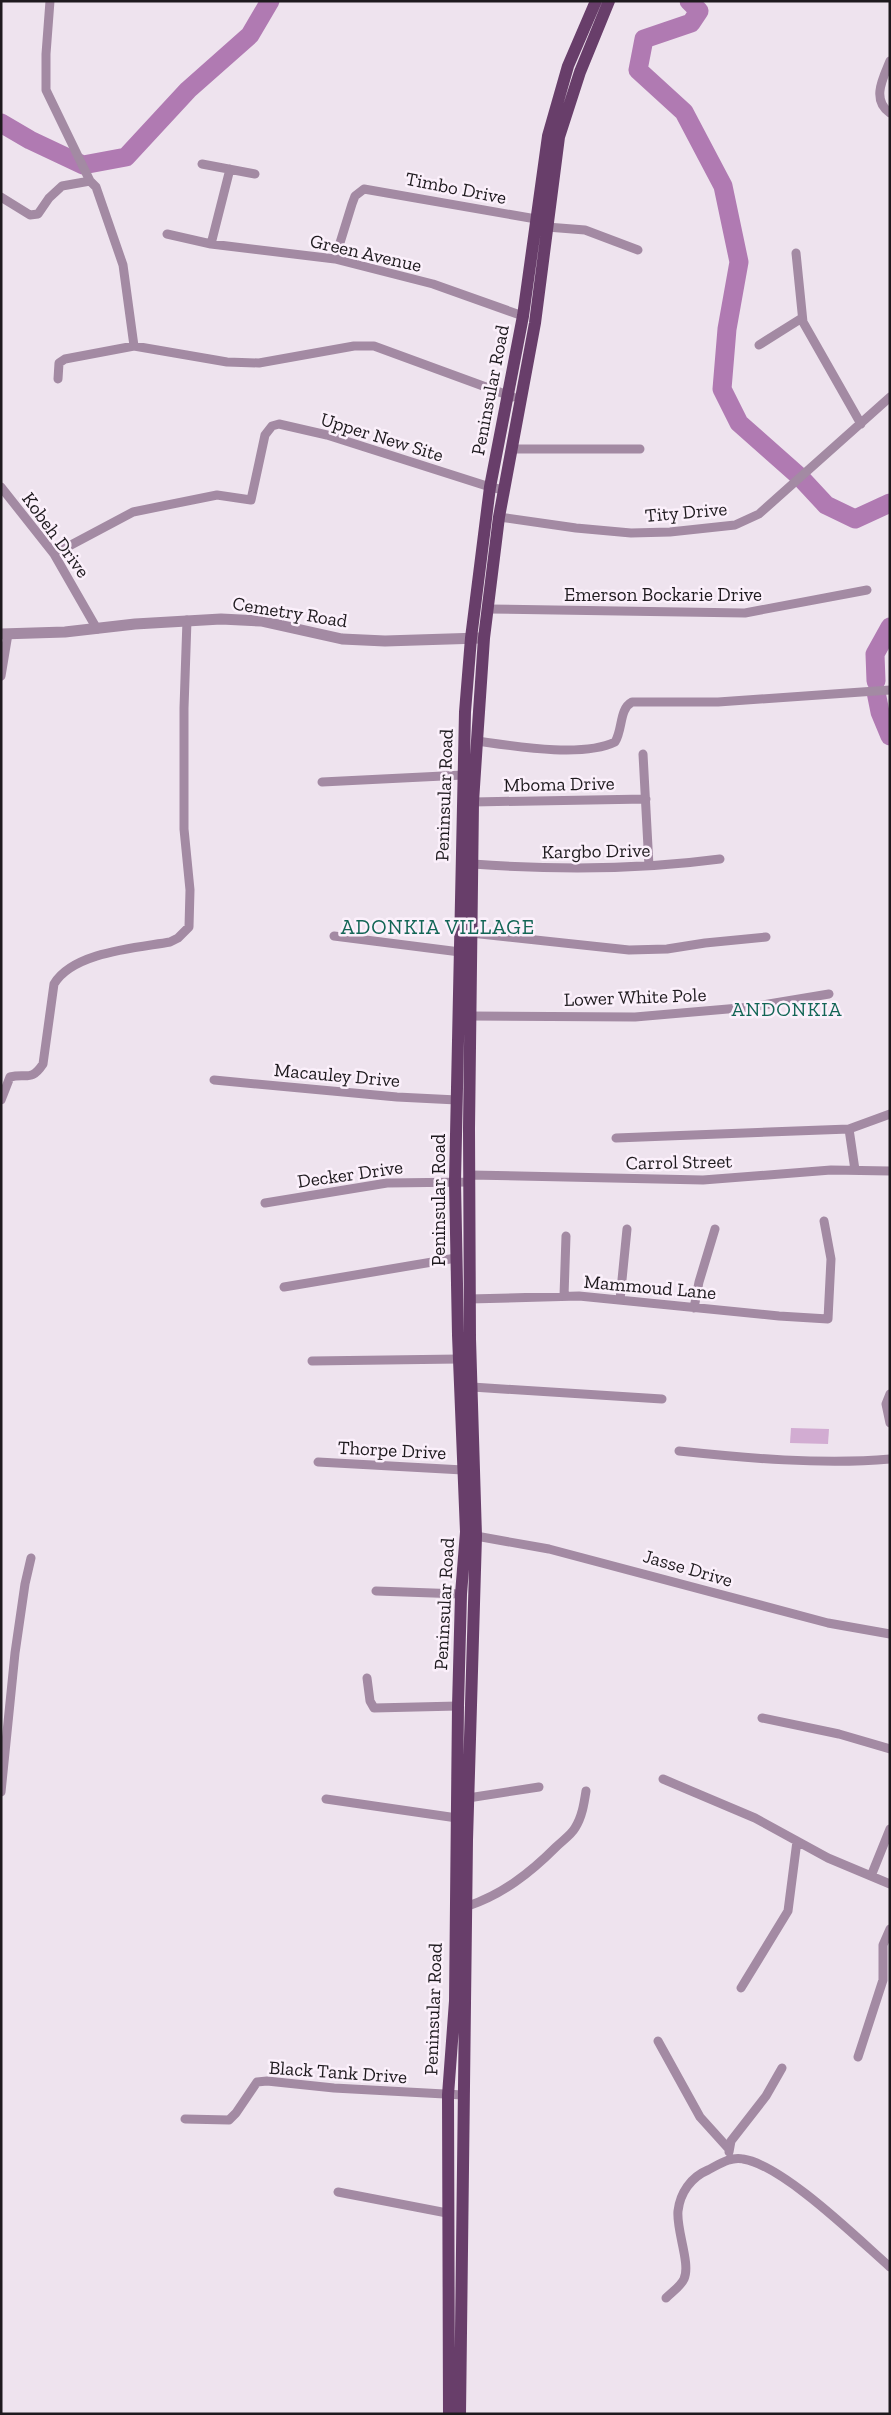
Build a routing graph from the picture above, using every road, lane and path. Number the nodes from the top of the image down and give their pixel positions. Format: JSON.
{"nodes":[{"id":1,"x":50,"y":1,"type":"edge"},
{"id":2,"x":596,"y":1,"type":"edge"},
{"id":3,"x":609,"y":1,"type":"edge"},
{"id":4,"x":890,"y":61,"type":"edge"},
{"id":5,"x":890,"y":113,"type":"edge"},
{"id":6,"x":202,"y":164,"type":"dead end"},
{"id":7,"x":230,"y":169,"type":"junction"},
{"id":8,"x":255,"y":174,"type":"dead end"},
{"id":9,"x":88,"y":177,"type":"junction"},
{"id":10,"x":1,"y":198,"type":"edge"},
{"id":11,"x":536,"y":220,"type":"junction"},
{"id":12,"x":547,"y":228,"type":"junction"},
{"id":13,"x":167,"y":234,"type":"dead end"},
{"id":14,"x":211,"y":244,"type":"junction"},
{"id":15,"x":638,"y":250,"type":"dead end"},
{"id":16,"x":796,"y":253,"type":"dead end"},
{"id":17,"x":335,"y":259,"type":"junction"},
{"id":18,"x":523,"y":316,"type":"junction"},
{"id":19,"x":802,"y":318,"type":"junction"},
{"id":20,"x":759,"y":345,"type":"dead end"},
{"id":21,"x":134,"y":346,"type":"junction"},
{"id":22,"x":58,"y":379,"type":"dead end"},
{"id":23,"x":508,"y":396,"type":"junction"},
{"id":24,"x":890,"y":398,"type":"edge"},
{"id":25,"x":521,"y":399,"type":"junction"},
{"id":26,"x":861,"y":424,"type":"junction"},
{"id":27,"x":640,"y":448,"type":"dead end"},
{"id":28,"x":512,"y":449,"type":"junction"},
{"id":29,"x":490,"y":487,"type":"junction"},
{"id":30,"x":1,"y":488,"type":"edge"},
{"id":31,"x":504,"y":490,"type":"junction"},
{"id":32,"x":499,"y":516,"type":"junction"},
{"id":33,"x":54,"y":554,"type":"junction"},
{"id":34,"x":867,"y":590,"type":"dead end"},
{"id":35,"x":488,"y":609,"type":"junction"},
{"id":36,"x":187,"y":620,"type":"junction"},
{"id":37,"x":97,"y":629,"type":"junction"},
{"id":38,"x":5,"y":634,"type":"edge"},
{"id":39,"x":477,"y":638,"type":"junction"},
{"id":40,"x":1,"y":676,"type":"edge"},
{"id":41,"x":890,"y":690,"type":"edge"},
{"id":42,"x":477,"y":741,"type":"junction"},
{"id":43,"x":643,"y":754,"type":"dead end"},
{"id":44,"x":463,"y":775,"type":"junction"},
{"id":45,"x":322,"y":782,"type":"dead end"},
{"id":46,"x":646,"y":799,"type":"junction"},
{"id":47,"x":473,"y":802,"type":"junction"},
{"id":48,"x":720,"y":859,"type":"dead end"},
{"id":49,"x":473,"y":864,"type":"junction"},
{"id":50,"x":649,"y":866,"type":"junction"},
{"id":51,"x":471,"y":933,"type":"junction"},
{"id":52,"x":334,"y":936,"type":"dead end"},
{"id":53,"x":766,"y":937,"type":"dead end"},
{"id":54,"x":460,"y":952,"type":"junction"},
{"id":55,"x":829,"y":994,"type":"dead end"},
{"id":56,"x":470,"y":1016,"type":"junction"},
{"id":57,"x":214,"y":1080,"type":"dead end"},
{"id":58,"x":1,"y":1100,"type":"edge"},
{"id":59,"x":457,"y":1100,"type":"junction"},
{"id":60,"x":890,"y":1114,"type":"edge"},
{"id":61,"x":849,"y":1129,"type":"junction"},
{"id":62,"x":616,"y":1138,"type":"dead end"},
{"id":63,"x":855,"y":1170,"type":"junction"},
{"id":64,"x":890,"y":1171,"type":"edge"},
{"id":65,"x":470,"y":1179,"type":"junction"},
{"id":66,"x":455,"y":1182,"type":"junction"},
{"id":67,"x":266,"y":1203,"type":"dead end"},
{"id":68,"x":824,"y":1221,"type":"dead end"},
{"id":69,"x":627,"y":1229,"type":"dead end"},
{"id":70,"x":716,"y":1229,"type":"dead end"},
{"id":71,"x":566,"y":1236,"type":"dead end"},
{"id":72,"x":456,"y":1258,"type":"junction"},
{"id":73,"x":284,"y":1287,"type":"dead end"},
{"id":74,"x":564,"y":1296,"type":"junction"},
{"id":75,"x":470,"y":1298,"type":"junction"},
{"id":76,"x":620,"y":1300,"type":"junction"},
{"id":77,"x":694,"y":1308,"type":"junction"},
{"id":78,"x":459,"y":1359,"type":"junction"},
{"id":79,"x":312,"y":1361,"type":"dead end"},
{"id":80,"x":472,"y":1387,"type":"junction"},
{"id":81,"x":890,"y":1394,"type":"edge"},
{"id":82,"x":662,"y":1399,"type":"dead end"},
{"id":83,"x":890,"y":1423,"type":"edge"},
{"id":84,"x":679,"y":1451,"type":"dead end"},
{"id":85,"x":890,"y":1459,"type":"edge"},
{"id":86,"x":318,"y":1462,"type":"dead end"},
{"id":87,"x":463,"y":1470,"type":"junction"},
{"id":88,"x":476,"y":1536,"type":"junction"},
{"id":89,"x":31,"y":1558,"type":"dead end"},
{"id":90,"x":376,"y":1591,"type":"dead end"},
{"id":91,"x":461,"y":1594,"type":"junction"},
{"id":92,"x":890,"y":1634,"type":"edge"},
{"id":93,"x":367,"y":1678,"type":"dead end"},
{"id":94,"x":458,"y":1706,"type":"junction"},
{"id":95,"x":762,"y":1718,"type":"dead end"},
{"id":96,"x":890,"y":1749,"type":"edge"},
{"id":97,"x":664,"y":1779,"type":"dead end"},
{"id":98,"x":539,"y":1787,"type":"dead end"},
{"id":99,"x":1,"y":1792,"type":"edge"},
{"id":100,"x":586,"y":1792,"type":"dead end"},
{"id":101,"x":468,"y":1798,"type":"junction"},
{"id":102,"x":326,"y":1799,"type":"dead end"},
{"id":103,"x":457,"y":1818,"type":"junction"},
{"id":104,"x":890,"y":1829,"type":"edge"},
{"id":105,"x":797,"y":1841,"type":"junction"},
{"id":106,"x":871,"y":1876,"type":"junction"},
{"id":107,"x":890,"y":1884,"type":"edge"},
{"id":108,"x":468,"y":1906,"type":"junction"},
{"id":109,"x":890,"y":1929,"type":"edge"},
{"id":110,"x":742,"y":1988,"type":"dead end"},
{"id":111,"x":658,"y":2041,"type":"dead end"},
{"id":112,"x":858,"y":2056,"type":"dead end"},
{"id":113,"x":782,"y":2068,"type":"dead end"},
{"id":114,"x":448,"y":2095,"type":"junction"},
{"id":115,"x":463,"y":2095,"type":"junction"},
{"id":116,"x":185,"y":2118,"type":"dead end"},
{"id":117,"x":728,"y":2148,"type":"junction"},
{"id":118,"x":729,"y":2160,"type":"junction"},
{"id":119,"x":338,"y":2192,"type":"dead end"},
{"id":120,"x":447,"y":2213,"type":"junction"},
{"id":121,"x":890,"y":2267,"type":"edge"},
{"id":122,"x":666,"y":2298,"type":"dead end"},
{"id":123,"x":449,"y":2414,"type":"edge"},
{"id":124,"x":460,"y":2414,"type":"edge"}],
"edges":[{"from":1,"to":9,"type":"street"},
{"from":2,"to":11,"type":"main road","name":"Peninsular Road"},
{"from":3,"to":12,"type":"main road","name":"Peninsular Road"},
{"from":4,"to":5,"type":"street"},
{"from":6,"to":7,"type":"street"},
{"from":7,"to":8,"type":"street"},
{"from":7,"to":14,"type":"street"},
{"from":9,"to":10,"type":"street"},
{"from":9,"to":21,"type":"street"},
{"from":11,"to":17,"type":"street","name":"Timbo Drive"},
{"from":11,"to":18,"type":"main road","name":"Peninsular Road"},
{"from":12,"to":15,"type":"street"},
{"from":12,"to":25,"type":"main road","name":"Peninsular Road"},
{"from":13,"to":14,"type":"street","name":"Green Avenue"},
{"from":14,"to":17,"type":"street","name":"Green Avenue"},
{"from":16,"to":19,"type":"street"},
{"from":17,"to":18,"type":"street","name":"Green Avenue"},
{"from":18,"to":23,"type":"main road","name":"Peninsular Road"},
{"from":19,"to":20,"type":"street"},
{"from":19,"to":26,"type":"street"},
{"from":21,"to":22,"type":"street"},
{"from":21,"to":23,"type":"street"},
{"from":23,"to":25,"type":"street"},
{"from":23,"to":29,"type":"main road","name":"Peninsular Road"},
{"from":24,"to":26,"type":"street","name":"Tity Drive"},
{"from":25,"to":28,"type":"main road","name":"Peninsular Road"},
{"from":26,"to":32,"type":"street","name":"Tity Drive"},
{"from":27,"to":28,"type":"street"},
{"from":28,"to":31,"type":"main road","name":"Peninsular Road"},
{"from":29,"to":31,"type":"street","name":"Upper New Site"},
{"from":29,"to":33,"type":"street","name":"Upper New Site"},
{"from":29,"to":39,"type":"main road","name":"Peninsular Road"},
{"from":30,"to":33,"type":"street","name":"Kobeh Drive"},
{"from":31,"to":32,"type":"main road","name":"Peninsular Road"},
{"from":32,"to":35,"type":"main road","name":"Peninsular Road"},
{"from":33,"to":37,"type":"street","name":"Kobeh Drive"},
{"from":34,"to":35,"type":"street","name":"Emerson Bockarie Drive"},
{"from":35,"to":39,"type":"main road","name":"Peninsular Road"},
{"from":36,"to":37,"type":"street","name":"Cemetry Road"},
{"from":36,"to":39,"type":"street","name":"Cemetry Road"},
{"from":36,"to":58,"type":"street"},
{"from":37,"to":38,"type":"street","name":"Cemetry Road"},
{"from":38,"to":40,"type":"street"},
{"from":39,"to":42,"type":"main road","name":"Peninsular Road"},
{"from":39,"to":44,"type":"main road","name":"Peninsular Road"},
{"from":41,"to":42,"type":"street"},
{"from":42,"to":47,"type":"main road","name":"Peninsular Road"},
{"from":43,"to":46,"type":"street"},
{"from":44,"to":45,"type":"street"},
{"from":44,"to":54,"type":"main road","name":"Peninsular Road"},
{"from":46,"to":47,"type":"street","name":"Mboma Drive"},
{"from":46,"to":50,"type":"street"},
{"from":47,"to":49,"type":"main road","name":"Peninsular Road"},
{"from":48,"to":50,"type":"street","name":"Kargbo Drive"},
{"from":49,"to":50,"type":"street","name":"Kargbo Drive"},
{"from":49,"to":51,"type":"main road","name":"Peninsular Road"},
{"from":51,"to":53,"type":"street"},
{"from":51,"to":56,"type":"main road","name":"Peninsular Road"},
{"from":52,"to":54,"type":"street"},
{"from":54,"to":59,"type":"main road","name":"Peninsular Road"},
{"from":55,"to":56,"type":"street","name":"Lower White Pole"},
{"from":56,"to":65,"type":"main road","name":"Peninsular Road"},
{"from":57,"to":59,"type":"street","name":"Macauley Drive"},
{"from":59,"to":66,"type":"main road","name":"Peninsular Road"},
{"from":60,"to":61,"type":"street"},
{"from":61,"to":62,"type":"street"},
{"from":61,"to":63,"type":"street"},
{"from":63,"to":64,"type":"street","name":"Carrol Street"},
{"from":63,"to":65,"type":"street","name":"Carrol Street"},
{"from":65,"to":66,"type":"street","name":"Decker Drive"},
{"from":65,"to":75,"type":"main road","name":"Peninsular Road"},
{"from":66,"to":67,"type":"street","name":"Decker Drive"},
{"from":66,"to":72,"type":"main road","name":"Peninsular Road"},
{"from":68,"to":77,"type":"street","name":"Mammoud Lane"},
{"from":69,"to":76,"type":"street"},
{"from":70,"to":77,"type":"street"},
{"from":71,"to":74,"type":"street"},
{"from":72,"to":73,"type":"street"},
{"from":72,"to":78,"type":"main road","name":"Peninsular Road"},
{"from":74,"to":75,"type":"street","name":"Mammoud Lane"},
{"from":74,"to":76,"type":"street","name":"Mammoud Lane"},
{"from":75,"to":80,"type":"main road","name":"Peninsular Road"},
{"from":76,"to":77,"type":"street","name":"Mammoud Lane"},
{"from":78,"to":79,"type":"street"},
{"from":78,"to":87,"type":"main road","name":"Peninsular Road"},
{"from":80,"to":82,"type":"street"},
{"from":80,"to":88,"type":"main road","name":"Peninsular Road"},
{"from":81,"to":83,"type":"street"},
{"from":84,"to":85,"type":"street"},
{"from":86,"to":87,"type":"street","name":"Thorpe Drive"},
{"from":87,"to":91,"type":"main road","name":"Peninsular Road"},
{"from":88,"to":92,"type":"street","name":"Jasse Drive"},
{"from":88,"to":101,"type":"main road","name":"Peninsular Road"},
{"from":89,"to":99,"type":"street"},
{"from":90,"to":91,"type":"street"},
{"from":91,"to":94,"type":"main road","name":"Peninsular Road"},
{"from":93,"to":94,"type":"street"},
{"from":94,"to":103,"type":"main road","name":"Peninsular Road"},
{"from":95,"to":96,"type":"street"},
{"from":97,"to":105,"type":"street"},
{"from":98,"to":101,"type":"street"},
{"from":100,"to":108,"type":"street"},
{"from":101,"to":108,"type":"main road","name":"Peninsular Road"},
{"from":102,"to":103,"type":"street"},
{"from":103,"to":114,"type":"main road","name":"Peninsular Road"},
{"from":104,"to":106,"type":"street"},
{"from":105,"to":106,"type":"street"},
{"from":105,"to":110,"type":"street"},
{"from":106,"to":107,"type":"street"},
{"from":108,"to":115,"type":"main road","name":"Peninsular Road"},
{"from":109,"to":112,"type":"street"},
{"from":111,"to":117,"type":"street"},
{"from":113,"to":117,"type":"street"},
{"from":114,"to":115,"type":"street"},
{"from":114,"to":116,"type":"street","name":"Black Tank Drive"},
{"from":114,"to":120,"type":"main road","name":"Peninsular Road"},
{"from":115,"to":124,"type":"main road","name":"Peninsular Road"},
{"from":117,"to":118,"type":"street"},
{"from":118,"to":121,"type":"street"},
{"from":118,"to":122,"type":"street"},
{"from":119,"to":120,"type":"street"},
{"from":120,"to":123,"type":"main road","name":"Peninsular Road"}]}
